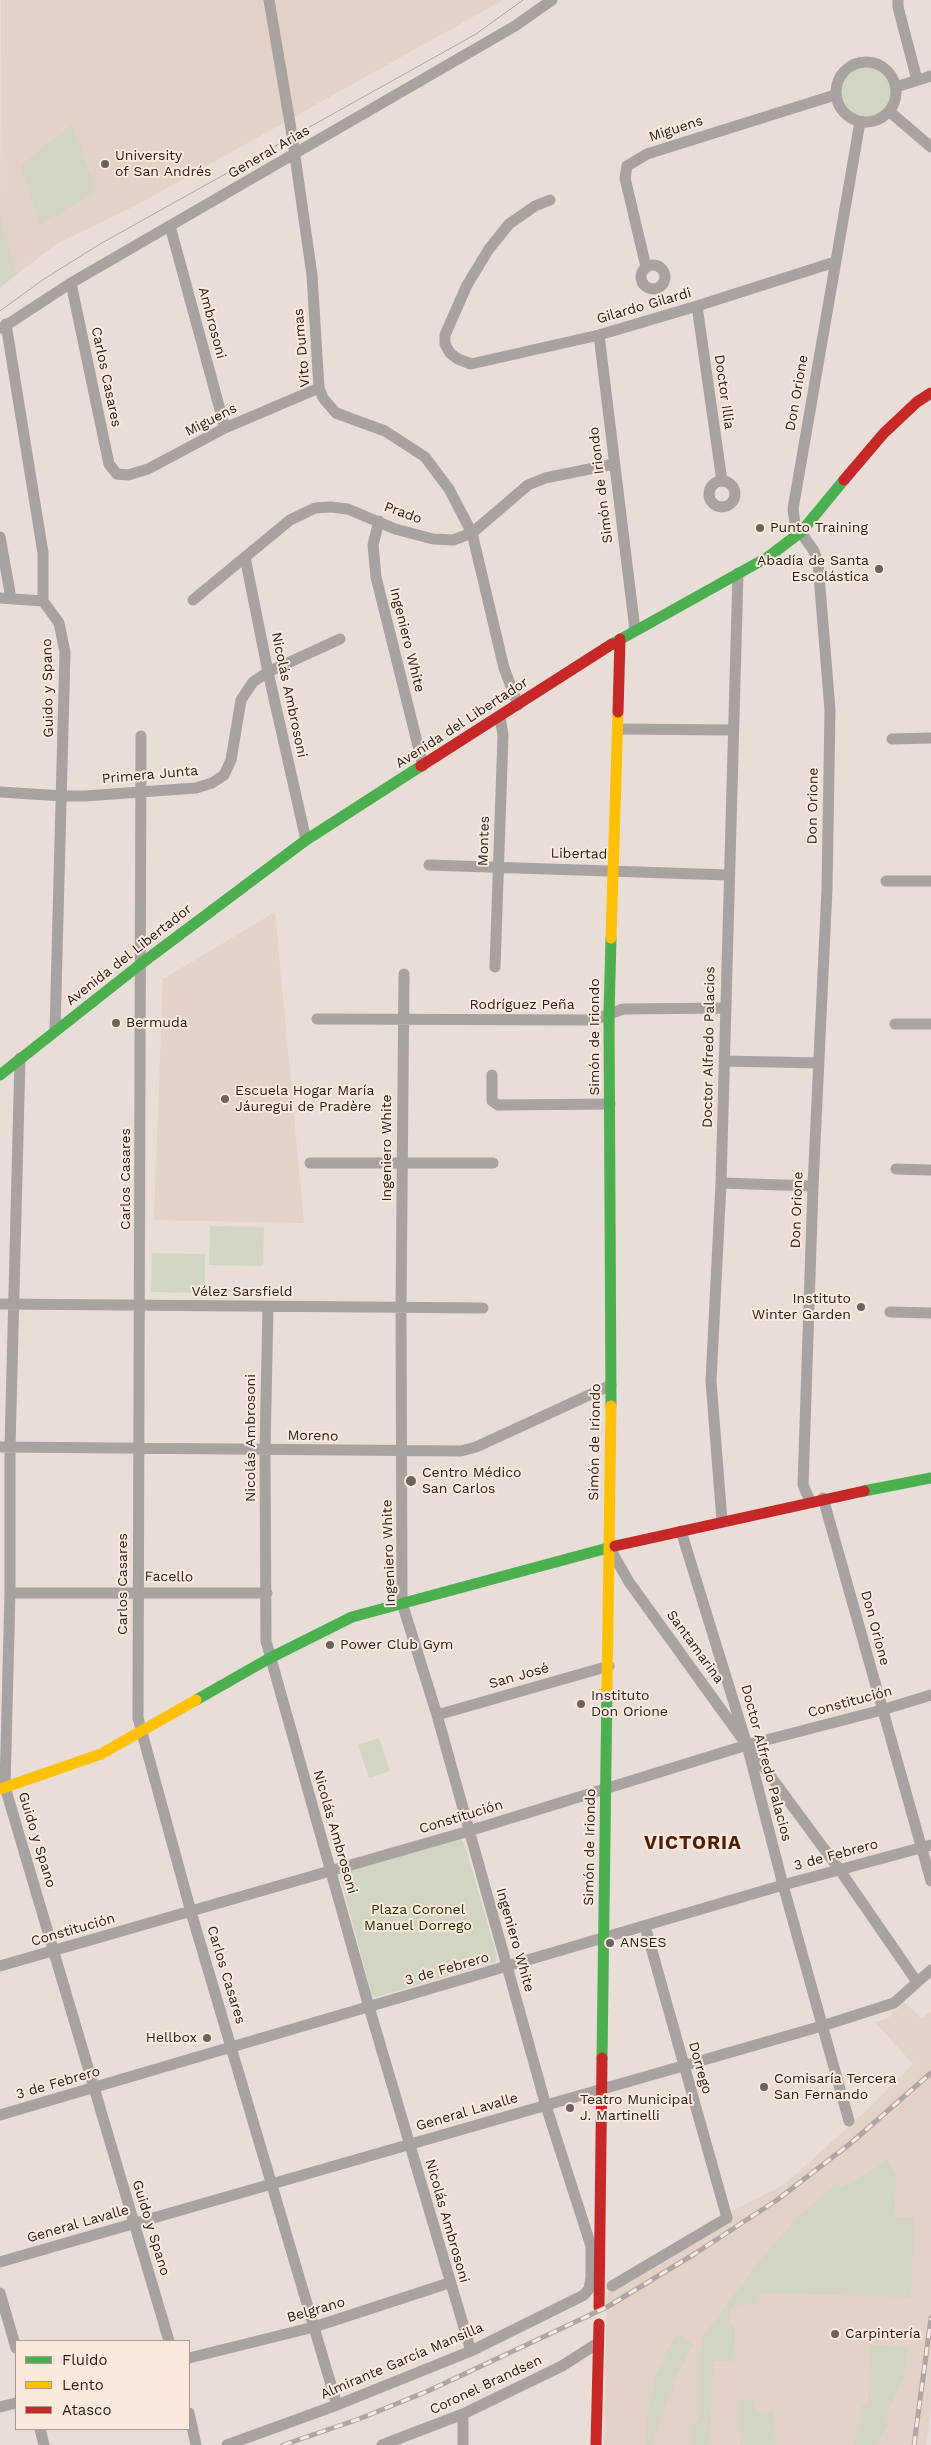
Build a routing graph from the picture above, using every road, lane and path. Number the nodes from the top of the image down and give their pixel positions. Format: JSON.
{"nodes":[{"id":1,"x":269,"y":0,"type":"edge"},
{"id":2,"x":552,"y":0,"type":"edge"},
{"id":3,"x":898,"y":0,"type":"edge"},
{"id":4,"x":931,"y":76,"type":"edge"},
{"id":5,"x":917,"y":80,"type":"junction"},
{"id":6,"x":896,"y":87,"type":"junction"},
{"id":7,"x":835,"y":95,"type":"junction"},
{"id":8,"x":890,"y":112,"type":"junction"},
{"id":9,"x":860,"y":122,"type":"junction"},
{"id":10,"x":931,"y":146,"type":"edge"},
{"id":11,"x":295,"y":155,"type":"junction"},
{"id":12,"x":550,"y":200,"type":"dead end"},
{"id":13,"x":170,"y":226,"type":"junction"},
{"id":14,"x":835,"y":262,"type":"junction"},
{"id":15,"x":646,"y":267,"type":"dead end"},
{"id":16,"x":71,"y":283,"type":"junction"},
{"id":17,"x":697,"y":306,"type":"junction"},
{"id":18,"x":3,"y":327,"type":"edge"},
{"id":19,"x":599,"y":335,"type":"junction"},
{"id":20,"x":319,"y":388,"type":"junction"},
{"id":21,"x":931,"y":393,"type":"edge"},
{"id":22,"x":225,"y":428,"type":"junction"},
{"id":23,"x":614,"y":464,"type":"junction"},
{"id":24,"x":117,"y":474,"type":"joint"},
{"id":25,"x":722,"y":481,"type":"dead end"},
{"id":26,"x":379,"y":521,"type":"junction"},
{"id":27,"x":801,"y":532,"type":"junction"},
{"id":28,"x":472,"y":533,"type":"junction"},
{"id":29,"x":0,"y":537,"type":"edge"},
{"id":30,"x":245,"y":557,"type":"junction"},
{"id":31,"x":738,"y":574,"type":"junction"},
{"id":32,"x":6,"y":598,"type":"edge"},
{"id":33,"x":193,"y":600,"type":"dead end"},
{"id":34,"x":43,"y":601,"type":"junction"},
{"id":35,"x":634,"y":630,"type":"junction"},
{"id":36,"x":340,"y":639,"type":"dead end"},
{"id":37,"x":620,"y":639,"type":"junction"},
{"id":38,"x":268,"y":672,"type":"junction"},
{"id":39,"x":518,"y":705,"type":"junction"},
{"id":40,"x":500,"y":716,"type":"junction"},
{"id":41,"x":618,"y":729,"type":"junction"},
{"id":42,"x":732,"y":730,"type":"junction"},
{"id":43,"x":141,"y":736,"type":"dead end"},
{"id":44,"x":931,"y":738,"type":"edge"},
{"id":45,"x":892,"y":739,"type":"dead end"},
{"id":46,"x":423,"y":766,"type":"junction"},
{"id":47,"x":0,"y":792,"type":"edge"},
{"id":48,"x":142,"y":793,"type":"junction"},
{"id":49,"x":63,"y":796,"type":"junction"},
{"id":50,"x":306,"y":840,"type":"junction"},
{"id":51,"x":429,"y":865,"type":"dead end"},
{"id":52,"x":498,"y":867,"type":"junction"},
{"id":53,"x":614,"y":870,"type":"junction"},
{"id":54,"x":728,"y":875,"type":"junction"},
{"id":55,"x":886,"y":880,"type":"dead end"},
{"id":56,"x":931,"y":881,"type":"edge"},
{"id":57,"x":142,"y":963,"type":"junction"},
{"id":58,"x":495,"y":967,"type":"dead end"},
{"id":59,"x":404,"y":974,"type":"dead end"},
{"id":60,"x":725,"y":1008,"type":"junction"},
{"id":61,"x":609,"y":1014,"type":"junction"},
{"id":62,"x":317,"y":1019,"type":"dead end"},
{"id":63,"x":402,"y":1020,"type":"junction"},
{"id":64,"x":895,"y":1024,"type":"dead end"},
{"id":65,"x":931,"y":1024,"type":"edge"},
{"id":66,"x":55,"y":1031,"type":"junction"},
{"id":67,"x":20,"y":1058,"type":"junction"},
{"id":68,"x":724,"y":1061,"type":"junction"},
{"id":69,"x":819,"y":1063,"type":"junction"},
{"id":70,"x":0,"y":1075,"type":"edge"},
{"id":71,"x":492,"y":1075,"type":"dead end"},
{"id":72,"x":610,"y":1104,"type":"junction"},
{"id":73,"x":310,"y":1163,"type":"dead end"},
{"id":74,"x":402,"y":1163,"type":"junction"},
{"id":75,"x":493,"y":1163,"type":"dead end"},
{"id":76,"x":896,"y":1168,"type":"dead end"},
{"id":77,"x":931,"y":1170,"type":"edge"},
{"id":78,"x":721,"y":1183,"type":"junction"},
{"id":79,"x":813,"y":1186,"type":"junction"},
{"id":80,"x":0,"y":1304,"type":"edge"},
{"id":81,"x":14,"y":1304,"type":"junction"},
{"id":82,"x":140,"y":1306,"type":"junction"},
{"id":83,"x":268,"y":1307,"type":"junction"},
{"id":84,"x":401,"y":1308,"type":"junction"},
{"id":85,"x":483,"y":1308,"type":"dead end"},
{"id":86,"x":890,"y":1312,"type":"dead end"},
{"id":87,"x":931,"y":1313,"type":"edge"},
{"id":88,"x":611,"y":1384,"type":"junction"},
{"id":89,"x":5,"y":1447,"type":"edge"},
{"id":90,"x":139,"y":1449,"type":"junction"},
{"id":91,"x":265,"y":1450,"type":"junction"},
{"id":92,"x":402,"y":1452,"type":"junction"},
{"id":93,"x":931,"y":1478,"type":"edge"},
{"id":94,"x":823,"y":1498,"type":"junction"},
{"id":95,"x":810,"y":1501,"type":"junction"},
{"id":96,"x":722,"y":1521,"type":"junction"},
{"id":97,"x":682,"y":1531,"type":"junction"},
{"id":98,"x":609,"y":1547,"type":"junction"},
{"id":99,"x":10,"y":1592,"type":"junction"},
{"id":100,"x":137,"y":1592,"type":"junction"},
{"id":101,"x":267,"y":1593,"type":"junction"},
{"id":102,"x":402,"y":1604,"type":"junction"},
{"id":103,"x":270,"y":1658,"type":"junction"},
{"id":104,"x":609,"y":1666,"type":"junction"},
{"id":105,"x":931,"y":1696,"type":"edge"},
{"id":106,"x":882,"y":1710,"type":"junction"},
{"id":107,"x":437,"y":1715,"type":"junction"},
{"id":108,"x":140,"y":1732,"type":"junction"},
{"id":109,"x":747,"y":1745,"type":"junction"},
{"id":110,"x":606,"y":1786,"type":"junction"},
{"id":111,"x":3,"y":1788,"type":"edge"},
{"id":112,"x":469,"y":1831,"type":"junction"},
{"id":113,"x":926,"y":1846,"type":"edge"},
{"id":114,"x":839,"y":1869,"type":"junction"},
{"id":115,"x":331,"y":1871,"type":"junction"},
{"id":116,"x":931,"y":1881,"type":"edge"},
{"id":117,"x":783,"y":1885,"type":"junction"},
{"id":118,"x":191,"y":1912,"type":"junction"},
{"id":119,"x":645,"y":1926,"type":"junction"},
{"id":120,"x":604,"y":1938,"type":"junction"},
{"id":121,"x":55,"y":1950,"type":"junction"},
{"id":122,"x":0,"y":1966,"type":"edge"},
{"id":123,"x":507,"y":1967,"type":"junction"},
{"id":124,"x":931,"y":1970,"type":"edge"},
{"id":125,"x":917,"y":1982,"type":"junction"},
{"id":126,"x":369,"y":2007,"type":"junction"},
{"id":127,"x":822,"y":2026,"type":"junction"},
{"id":128,"x":231,"y":2047,"type":"junction"},
{"id":129,"x":684,"y":2068,"type":"junction"},
{"id":130,"x":93,"y":2088,"type":"junction"},
{"id":131,"x":602,"y":2090,"type":"junction"},
{"id":132,"x":546,"y":2106,"type":"junction"},
{"id":133,"x":0,"y":2116,"type":"edge"},
{"id":134,"x":849,"y":2120,"type":"dead end"},
{"id":135,"x":409,"y":2144,"type":"junction"},
{"id":136,"x":271,"y":2183,"type":"junction"},
{"id":137,"x":134,"y":2224,"type":"junction"},
{"id":138,"x":595,"y":2246,"type":"junction"},
{"id":139,"x":0,"y":2262,"type":"edge"},
{"id":140,"x":449,"y":2283,"type":"junction"},
{"id":141,"x":612,"y":2286,"type":"dead end"},
{"id":142,"x":0,"y":2293,"type":"edge"},
{"id":143,"x":584,"y":2294,"type":"joint"},
{"id":144,"x":599,"y":2307,"type":"dead end"},
{"id":145,"x":599,"y":2324,"type":"dead end"},
{"id":146,"x":314,"y":2327,"type":"junction"},
{"id":147,"x":169,"y":2340,"type":"edge"},
{"id":148,"x":598,"y":2343,"type":"junction"},
{"id":149,"x":15,"y":2345,"type":"edge"},
{"id":150,"x":471,"y":2350,"type":"junction"},
{"id":151,"x":190,"y":2358,"type":"edge"},
{"id":152,"x":15,"y":2403,"type":"edge"},
{"id":153,"x":337,"y":2405,"type":"junction"},
{"id":154,"x":0,"y":2407,"type":"edge"},
{"id":155,"x":463,"y":2414,"type":"junction"},
{"id":156,"x":190,"y":2418,"type":"edge"},
{"id":157,"x":40,"y":2430,"type":"edge"},
{"id":158,"x":44,"y":2445,"type":"edge"},
{"id":159,"x":196,"y":2445,"type":"edge"},
{"id":160,"x":227,"y":2445,"type":"edge"},
{"id":161,"x":382,"y":2445,"type":"edge"},
{"id":162,"x":463,"y":2445,"type":"edge"},
{"id":163,"x":596,"y":2445,"type":"edge"}],
"edges":[{"from":1,"to":11,"type":"street","name":"Vito Dumas"},
{"from":2,"to":11,"type":"street","name":"General Arias"},
{"from":3,"to":5,"type":"street"},
{"from":4,"to":5,"type":"street"},
{"from":5,"to":6,"type":"street"},
{"from":6,"to":7,"type":"street"},
{"from":6,"to":8,"type":"street"},
{"from":7,"to":9,"type":"street"},
{"from":7,"to":15,"type":"street","name":"Miguens"},
{"from":8,"to":9,"type":"street"},
{"from":8,"to":10,"type":"street"},
{"from":9,"to":14,"type":"street","name":"Don Orione"},
{"from":11,"to":13,"type":"street","name":"General Arias"},
{"from":11,"to":20,"type":"street","name":"Vito Dumas"},
{"from":12,"to":19,"type":"street","name":"Gilardo Gilardi"},
{"from":13,"to":16,"type":"street","name":"General Arias"},
{"from":13,"to":22,"type":"street","name":"Ambrosoni"},
{"from":14,"to":17,"type":"street","name":"Gilardo Gilardi"},
{"from":14,"to":27,"type":"street","name":"Don Orione"},
{"from":16,"to":18,"type":"street","name":"General Arias"},
{"from":16,"to":24,"type":"street","name":"Carlos Casares"},
{"from":17,"to":19,"type":"street","name":"Gilardo Gilardi"},
{"from":17,"to":25,"type":"street","name":"Doctor Illia"},
{"from":18,"to":34,"type":"street"},
{"from":19,"to":23,"type":"street","name":"Simón de Iriondo"},
{"from":20,"to":22,"type":"street","name":"Miguens"},
{"from":20,"to":28,"type":"street","name":"Vito Dumas"},
{"from":21,"to":27,"type":"main road","name":"Avenida del Libertador"},
{"from":22,"to":24,"type":"street","name":"Miguens"},
{"from":23,"to":28,"type":"street","name":"Prado"},
{"from":23,"to":35,"type":"street","name":"Simón de Iriondo"},
{"from":26,"to":28,"type":"street","name":"Prado"},
{"from":26,"to":30,"type":"street","name":"Prado"},
{"from":26,"to":46,"type":"street","name":"Ingeniero White"},
{"from":27,"to":31,"type":"main road","name":"Avenida del Libertador"},
{"from":27,"to":69,"type":"street","name":"Don Orione"},
{"from":28,"to":39,"type":"street","name":"Vito Dumas"},
{"from":29,"to":32,"type":"street"},
{"from":30,"to":33,"type":"street","name":"Prado"},
{"from":30,"to":38,"type":"street","name":"Nicolás Ambrosoni"},
{"from":31,"to":35,"type":"main road","name":"Avenida del Libertador"},
{"from":31,"to":42,"type":"street","name":"Doctor Alfredo Palacios"},
{"from":32,"to":34,"type":"street"},
{"from":34,"to":49,"type":"street","name":"Guido y Spano"},
{"from":35,"to":37,"type":"main road","name":"Avenida del Libertador"},
{"from":36,"to":38,"type":"street","name":"Primera Junta"},
{"from":37,"to":39,"type":"main road","name":"Avenida del Libertador"},
{"from":37,"to":41,"type":"main road","name":"Simón de Iriondo"},
{"from":38,"to":48,"type":"street","name":"Primera Junta"},
{"from":38,"to":50,"type":"street","name":"Nicolás Ambrosoni"},
{"from":39,"to":40,"type":"main road","name":"Avenida del Libertador"},
{"from":40,"to":46,"type":"main road","name":"Avenida del Libertador"},
{"from":40,"to":52,"type":"street","name":"Montes"},
{"from":41,"to":42,"type":"street"},
{"from":41,"to":53,"type":"main road","name":"Simón de Iriondo"},
{"from":42,"to":54,"type":"street","name":"Doctor Alfredo Palacios"},
{"from":43,"to":48,"type":"street","name":"Carlos Casares"},
{"from":44,"to":45,"type":"street"},
{"from":46,"to":50,"type":"main road","name":"Avenida del Libertador"},
{"from":47,"to":49,"type":"street","name":"Primera Junta"},
{"from":48,"to":49,"type":"street","name":"Primera Junta"},
{"from":48,"to":57,"type":"street","name":"Carlos Casares"},
{"from":49,"to":66,"type":"street","name":"Guido y Spano"},
{"from":50,"to":57,"type":"main road","name":"Avenida del Libertador"},
{"from":51,"to":52,"type":"street","name":"Libertad"},
{"from":52,"to":53,"type":"street","name":"Libertad"},
{"from":52,"to":58,"type":"street","name":"Montes"},
{"from":53,"to":54,"type":"street","name":"Libertad"},
{"from":53,"to":61,"type":"main road","name":"Simón de Iriondo"},
{"from":54,"to":60,"type":"street","name":"Doctor Alfredo Palacios"},
{"from":55,"to":56,"type":"street"},
{"from":57,"to":66,"type":"main road","name":"Avenida del Libertador"},
{"from":57,"to":82,"type":"street","name":"Carlos Casares"},
{"from":59,"to":63,"type":"street","name":"Ingeniero White"},
{"from":60,"to":61,"type":"street","name":"Rodríguez Peña"},
{"from":60,"to":68,"type":"street","name":"Doctor Alfredo Palacios"},
{"from":61,"to":63,"type":"street","name":"Rodríguez Peña"},
{"from":61,"to":72,"type":"main road","name":"Simón de Iriondo"},
{"from":62,"to":63,"type":"street","name":"Rodríguez Peña"},
{"from":63,"to":74,"type":"street","name":"Ingeniero White"},
{"from":64,"to":65,"type":"street"},
{"from":66,"to":67,"type":"main road","name":"Avenida del Libertador"},
{"from":67,"to":70,"type":"main road","name":"Avenida del Libertador"},
{"from":67,"to":81,"type":"street","name":"Guido y Spano"},
{"from":68,"to":69,"type":"street"},
{"from":68,"to":78,"type":"street","name":"Doctor Alfredo Palacios"},
{"from":69,"to":79,"type":"street","name":"Don Orione"},
{"from":71,"to":72,"type":"street"},
{"from":72,"to":88,"type":"main road","name":"Simón de Iriondo"},
{"from":73,"to":74,"type":"street"},
{"from":74,"to":75,"type":"street"},
{"from":74,"to":84,"type":"street","name":"Ingeniero White"},
{"from":76,"to":77,"type":"street"},
{"from":78,"to":79,"type":"street"},
{"from":78,"to":96,"type":"street","name":"Doctor Alfredo Palacios"},
{"from":79,"to":95,"type":"street","name":"Don Orione"},
{"from":80,"to":81,"type":"street","name":"Vélez Sarsfield"},
{"from":81,"to":82,"type":"street","name":"Vélez Sarsfield"},
{"from":81,"to":89,"type":"street","name":"Guido y Spano"},
{"from":82,"to":83,"type":"street","name":"Vélez Sarsfield"},
{"from":82,"to":90,"type":"street","name":"Carlos Casares"},
{"from":83,"to":84,"type":"street","name":"Vélez Sarsfield"},
{"from":83,"to":91,"type":"street","name":"Nicolás Ambrosoni"},
{"from":84,"to":85,"type":"street","name":"Vélez Sarsfield"},
{"from":84,"to":92,"type":"street","name":"Ingeniero White"},
{"from":86,"to":87,"type":"street"},
{"from":88,"to":92,"type":"street","name":"Moreno"},
{"from":88,"to":98,"type":"main road","name":"Simón de Iriondo"},
{"from":89,"to":90,"type":"street","name":"Moreno"},
{"from":89,"to":99,"type":"street","name":"Guido y Spano"},
{"from":90,"to":91,"type":"street","name":"Moreno"},
{"from":90,"to":100,"type":"street","name":"Carlos Casares"},
{"from":91,"to":92,"type":"street","name":"Moreno"},
{"from":91,"to":101,"type":"street","name":"Nicolás Ambrosoni"},
{"from":92,"to":102,"type":"street","name":"Ingeniero White"},
{"from":93,"to":94,"type":"main road"},
{"from":94,"to":95,"type":"main road"},
{"from":94,"to":106,"type":"street","name":"Don Orione"},
{"from":95,"to":96,"type":"main road"},
{"from":96,"to":97,"type":"main road"},
{"from":97,"to":98,"type":"main road"},
{"from":97,"to":109,"type":"street","name":"Doctor Alfredo Palacios"},
{"from":98,"to":102,"type":"main road"},
{"from":98,"to":104,"type":"main road","name":"Simón de Iriondo"},
{"from":98,"to":109,"type":"street","name":"Santamarina"},
{"from":99,"to":100,"type":"street","name":"Facello"},
{"from":99,"to":111,"type":"street","name":"Guido y Spano"},
{"from":100,"to":101,"type":"street","name":"Facello"},
{"from":100,"to":108,"type":"street","name":"Carlos Casares"},
{"from":101,"to":103,"type":"street","name":"Nicolás Ambrosoni"},
{"from":102,"to":103,"type":"main road"},
{"from":102,"to":107,"type":"street","name":"Ingeniero White"},
{"from":103,"to":108,"type":"main road"},
{"from":103,"to":115,"type":"street","name":"Nicolás Ambrosoni"},
{"from":104,"to":107,"type":"street","name":"San José"},
{"from":104,"to":110,"type":"main road","name":"Simón de Iriondo"},
{"from":105,"to":106,"type":"street","name":"Constitución"},
{"from":106,"to":109,"type":"street","name":"Constitución"},
{"from":106,"to":113,"type":"street","name":"Don Orione"},
{"from":107,"to":112,"type":"street","name":"Ingeniero White"},
{"from":108,"to":111,"type":"main road"},
{"from":108,"to":118,"type":"street","name":"Carlos Casares"},
{"from":109,"to":110,"type":"street","name":"Constitución"},
{"from":109,"to":114,"type":"street","name":"Santamarina"},
{"from":109,"to":117,"type":"street","name":"Doctor Alfredo Palacios"},
{"from":110,"to":112,"type":"street","name":"Constitución"},
{"from":110,"to":120,"type":"main road","name":"Simón de Iriondo"},
{"from":111,"to":121,"type":"street","name":"Guido y Spano"},
{"from":112,"to":115,"type":"street","name":"Constitución"},
{"from":112,"to":123,"type":"street","name":"Ingeniero White"},
{"from":113,"to":114,"type":"street","name":"3 de Febrero"},
{"from":113,"to":116,"type":"street","name":"Don Orione"},
{"from":114,"to":117,"type":"street","name":"3 de Febrero"},
{"from":114,"to":125,"type":"street","name":"Santamarina"},
{"from":115,"to":118,"type":"street","name":"Constitución"},
{"from":115,"to":126,"type":"street","name":"Nicolás Ambrosoni"},
{"from":117,"to":119,"type":"street","name":"3 de Febrero"},
{"from":117,"to":127,"type":"street","name":"Doctor Alfredo Palacios"},
{"from":118,"to":121,"type":"street","name":"Constitución"},
{"from":118,"to":128,"type":"street","name":"Carlos Casares"},
{"from":119,"to":120,"type":"street","name":"3 de Febrero"},
{"from":119,"to":129,"type":"street","name":"Dorrego"},
{"from":120,"to":123,"type":"street","name":"3 de Febrero"},
{"from":120,"to":131,"type":"main road","name":"Simón de Iriondo"},
{"from":121,"to":122,"type":"street","name":"Constitución"},
{"from":121,"to":130,"type":"street","name":"Guido y Spano"},
{"from":123,"to":126,"type":"street","name":"3 de Febrero"},
{"from":123,"to":132,"type":"street","name":"Ingeniero White"},
{"from":124,"to":125,"type":"street","name":"General Lavalle"},
{"from":125,"to":127,"type":"street","name":"General Lavalle"},
{"from":126,"to":128,"type":"street","name":"3 de Febrero"},
{"from":126,"to":135,"type":"street","name":"Nicolás Ambrosoni"},
{"from":127,"to":129,"type":"street","name":"General Lavalle"},
{"from":127,"to":134,"type":"street","name":"Doctor Alfredo Palacios"},
{"from":128,"to":130,"type":"street","name":"3 de Febrero"},
{"from":128,"to":136,"type":"street","name":"Carlos Casares"},
{"from":129,"to":131,"type":"street","name":"General Lavalle"},
{"from":129,"to":141,"type":"street","name":"Dorrego"},
{"from":130,"to":133,"type":"street","name":"3 de Febrero"},
{"from":130,"to":137,"type":"street","name":"Guido y Spano"},
{"from":131,"to":132,"type":"street","name":"General Lavalle"},
{"from":131,"to":138,"type":"main road","name":"Simón de Iriondo"},
{"from":132,"to":135,"type":"street","name":"General Lavalle"},
{"from":132,"to":138,"type":"street","name":"Ingeniero White"},
{"from":135,"to":136,"type":"street","name":"General Lavalle"},
{"from":135,"to":140,"type":"street","name":"Nicolás Ambrosoni"},
{"from":136,"to":137,"type":"street","name":"General Lavalle"},
{"from":136,"to":146,"type":"street","name":"Carlos Casares"},
{"from":137,"to":139,"type":"street","name":"General Lavalle"},
{"from":137,"to":147,"type":"street","name":"Guido y Spano"},
{"from":138,"to":143,"type":"street","name":"Simón de Iriondo"},
{"from":138,"to":144,"type":"main road"},
{"from":140,"to":146,"type":"street","name":"Belgrano"},
{"from":140,"to":150,"type":"street","name":"Nicolás Ambrosoni"},
{"from":142,"to":149,"type":"street"},
{"from":143,"to":150,"type":"street","name":"Almirante García Mansilla"},
{"from":145,"to":148,"type":"main road"},
{"from":146,"to":151,"type":"street","name":"Belgrano"},
{"from":146,"to":153,"type":"street","name":"Carlos Casares"},
{"from":148,"to":155,"type":"street","name":"Coronel Brandsen"},
{"from":148,"to":163,"type":"main road"},
{"from":150,"to":153,"type":"street","name":"Almirante García Mansilla"},
{"from":152,"to":154,"type":"street"},
{"from":153,"to":160,"type":"street","name":"Almirante García Mansilla"},
{"from":155,"to":161,"type":"street","name":"Coronel Brandsen"},
{"from":155,"to":162,"type":"street"},
{"from":156,"to":159,"type":"street"},
{"from":157,"to":158,"type":"street"}]}
